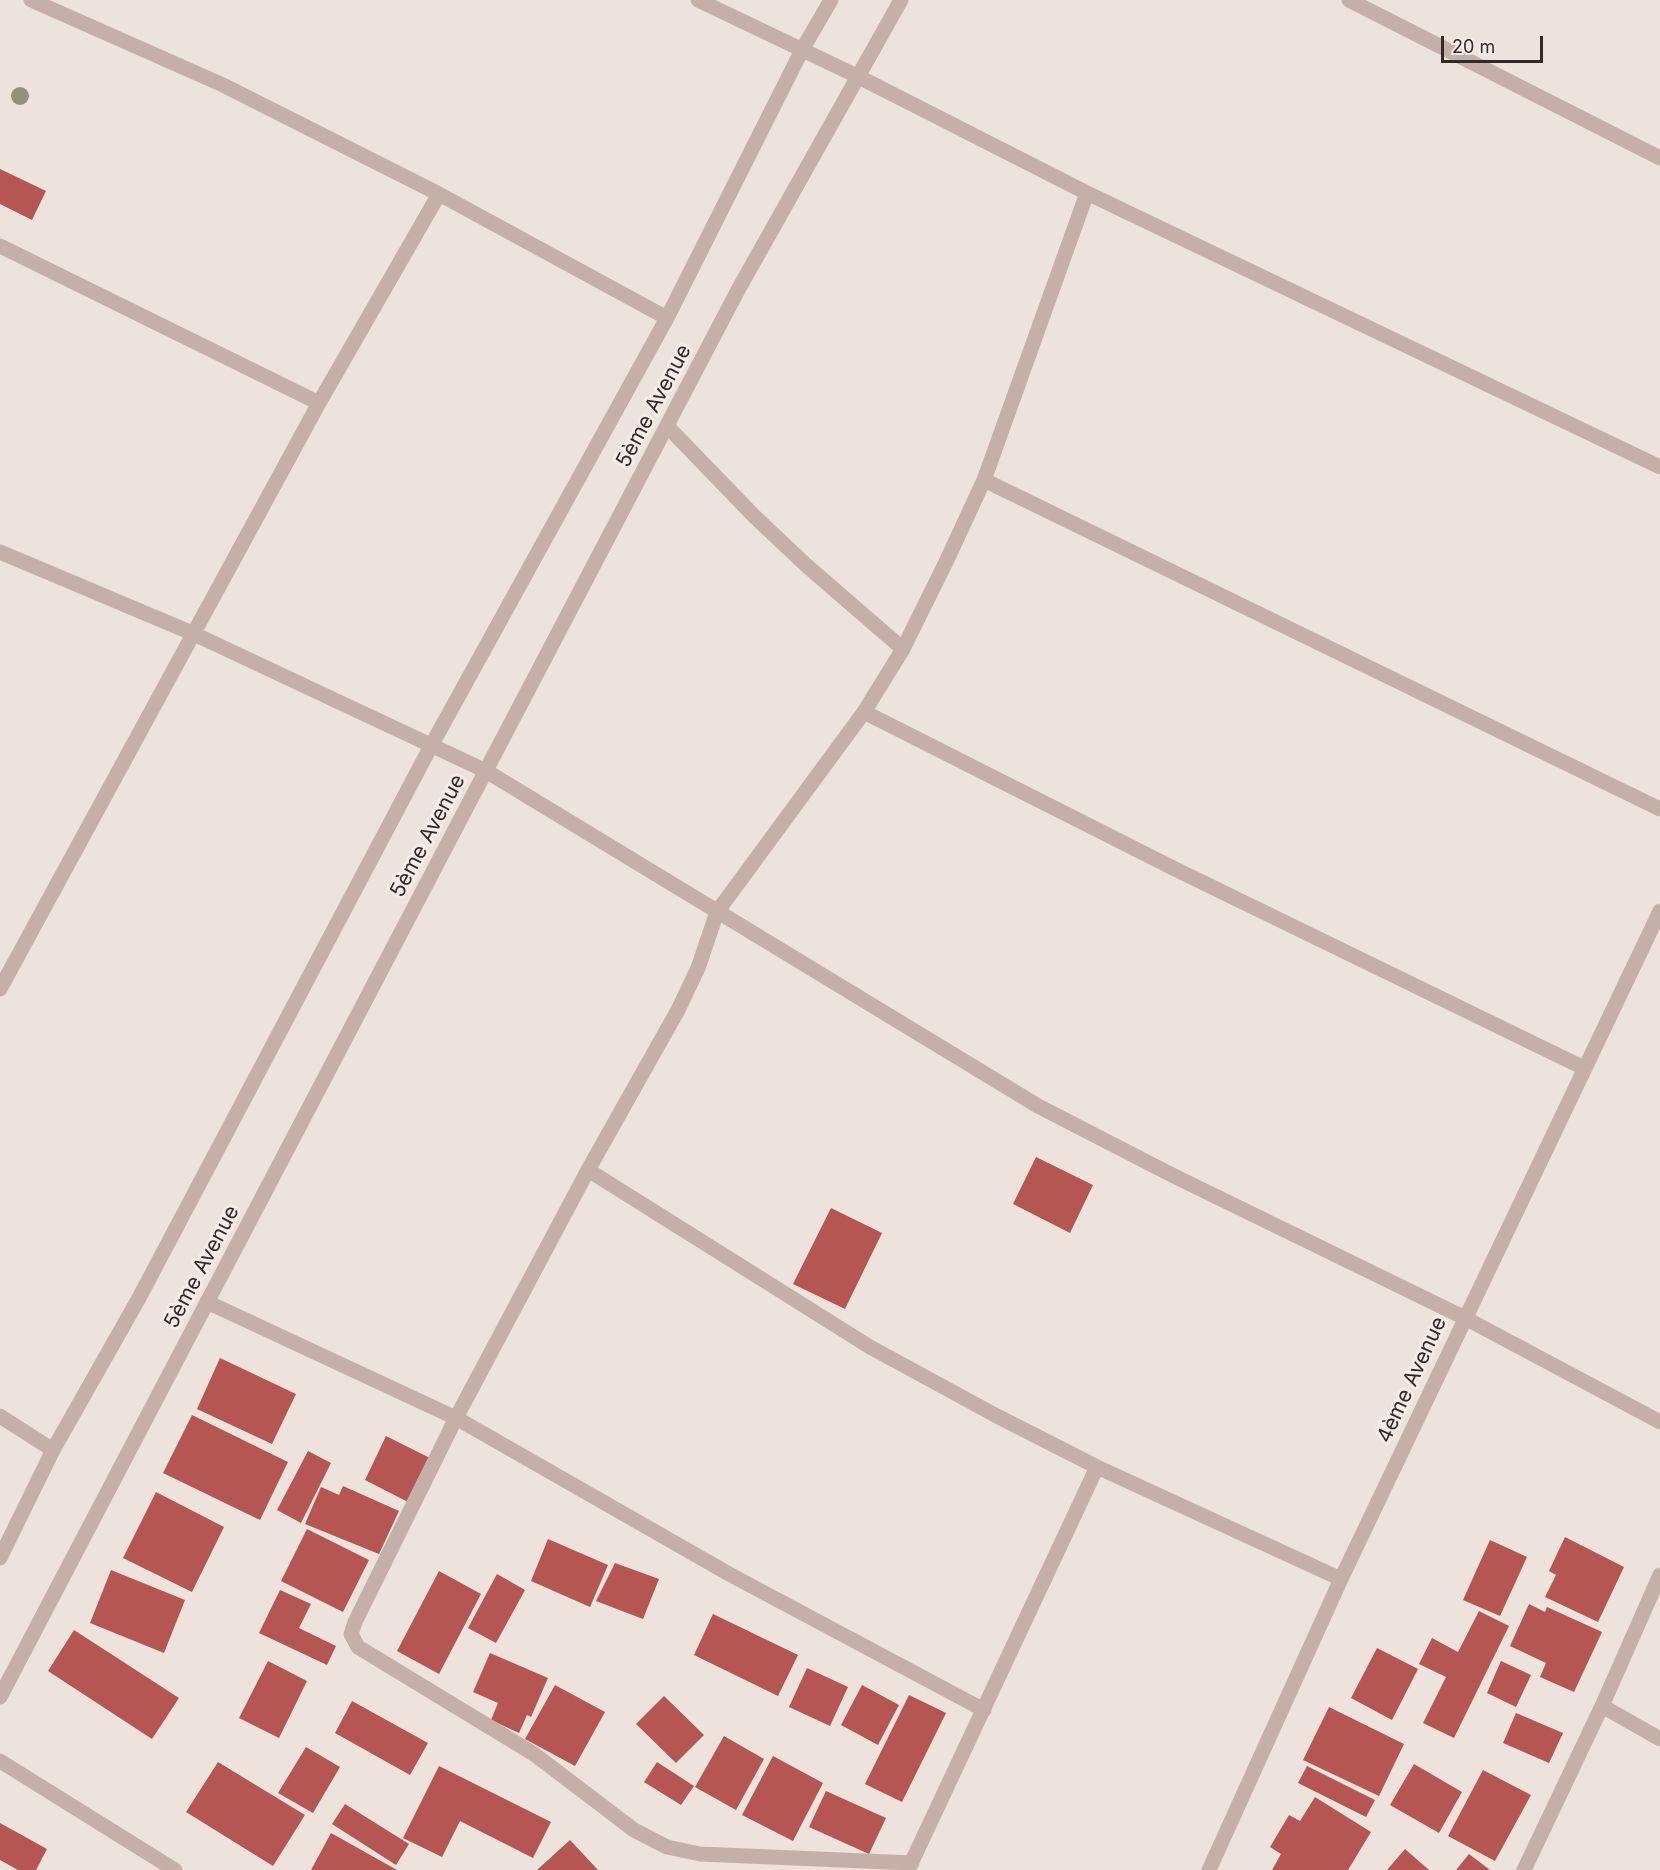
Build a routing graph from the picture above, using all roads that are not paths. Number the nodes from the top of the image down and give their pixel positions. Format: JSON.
{"nodes":[{"id":1,"x":32,"y":0,"type":"edge"},
{"id":2,"x":698,"y":0,"type":"edge"},
{"id":3,"x":831,"y":0,"type":"edge"},
{"id":4,"x":901,"y":0,"type":"edge"},
{"id":5,"x":1349,"y":0,"type":"edge"},
{"id":6,"x":802,"y":50,"type":"junction"},
{"id":7,"x":857,"y":76,"type":"junction"},
{"id":8,"x":1660,"y":158,"type":"edge"},
{"id":9,"x":1088,"y":193,"type":"junction"},
{"id":10,"x":439,"y":194,"type":"junction"},
{"id":11,"x":0,"y":246,"type":"edge"},
{"id":12,"x":667,"y":318,"type":"junction"},
{"id":13,"x":319,"y":403,"type":"junction"},
{"id":14,"x":667,"y":426,"type":"junction"},
{"id":15,"x":1660,"y":467,"type":"edge"},
{"id":16,"x":984,"y":480,"type":"junction"},
{"id":17,"x":0,"y":552,"type":"edge"},
{"id":18,"x":192,"y":633,"type":"junction"},
{"id":19,"x":903,"y":649,"type":"junction"},
{"id":20,"x":864,"y":712,"type":"junction"},
{"id":21,"x":431,"y":746,"type":"junction"},
{"id":22,"x":486,"y":771,"type":"junction"},
{"id":23,"x":1660,"y":809,"type":"edge"},
{"id":24,"x":1660,"y":911,"type":"edge"},
{"id":25,"x":717,"y":912,"type":"junction"},
{"id":26,"x":0,"y":989,"type":"edge"},
{"id":27,"x":1584,"y":1068,"type":"junction"},
{"id":28,"x":588,"y":1170,"type":"junction"},
{"id":29,"x":207,"y":1302,"type":"junction"},
{"id":30,"x":1465,"y":1318,"type":"junction"},
{"id":31,"x":0,"y":1416,"type":"edge"},
{"id":32,"x":456,"y":1418,"type":"junction"},
{"id":33,"x":1660,"y":1422,"type":"edge"},
{"id":34,"x":53,"y":1450,"type":"junction"},
{"id":35,"x":1096,"y":1467,"type":"junction"},
{"id":36,"x":0,"y":1558,"type":"edge"},
{"id":37,"x":1660,"y":1575,"type":"edge"},
{"id":38,"x":1341,"y":1579,"type":"junction"},
{"id":39,"x":0,"y":1697,"type":"edge"},
{"id":40,"x":1602,"y":1706,"type":"junction"},
{"id":41,"x":984,"y":1710,"type":"junction"},
{"id":42,"x":1660,"y":1739,"type":"edge"},
{"id":43,"x":0,"y":1761,"type":"edge"},
{"id":44,"x":910,"y":1866,"type":"edge"},
{"id":45,"x":175,"y":1870,"type":"edge"},
{"id":46,"x":1209,"y":1870,"type":"edge"},
{"id":47,"x":1524,"y":1870,"type":"edge"}],
"edges":[{"from":1,"to":10,"type":"street"},
{"from":2,"to":6,"type":"street"},
{"from":3,"to":6,"type":"street","name":"5ème Avenue"},
{"from":4,"to":7,"type":"street","name":"5ème Avenue"},
{"from":5,"to":8,"type":"street"},
{"from":6,"to":7,"type":"street"},
{"from":6,"to":12,"type":"street","name":"5ème Avenue"},
{"from":7,"to":9,"type":"street"},
{"from":7,"to":14,"type":"street","name":"5ème Avenue"},
{"from":9,"to":15,"type":"street"},
{"from":9,"to":16,"type":"street"},
{"from":10,"to":12,"type":"street"},
{"from":10,"to":13,"type":"street"},
{"from":11,"to":13,"type":"street"},
{"from":12,"to":21,"type":"street","name":"5ème Avenue"},
{"from":13,"to":18,"type":"street"},
{"from":14,"to":19,"type":"street"},
{"from":14,"to":22,"type":"street","name":"5ème Avenue"},
{"from":16,"to":19,"type":"street"},
{"from":16,"to":23,"type":"street"},
{"from":17,"to":18,"type":"street"},
{"from":18,"to":21,"type":"street"},
{"from":18,"to":26,"type":"street"},
{"from":19,"to":20,"type":"street"},
{"from":20,"to":25,"type":"street"},
{"from":20,"to":27,"type":"street"},
{"from":21,"to":22,"type":"street"},
{"from":21,"to":34,"type":"street","name":"5ème Avenue"},
{"from":22,"to":25,"type":"street"},
{"from":22,"to":29,"type":"street","name":"5ème Avenue"},
{"from":24,"to":27,"type":"street","name":"4ème Avenue"},
{"from":25,"to":28,"type":"street"},
{"from":25,"to":30,"type":"street"},
{"from":27,"to":30,"type":"street","name":"4ème Avenue"},
{"from":28,"to":32,"type":"street"},
{"from":28,"to":35,"type":"street"},
{"from":29,"to":32,"type":"street"},
{"from":29,"to":39,"type":"street","name":"5ème Avenue"},
{"from":30,"to":33,"type":"street"},
{"from":30,"to":38,"type":"street","name":"4ème Avenue"},
{"from":31,"to":34,"type":"street"},
{"from":32,"to":41,"type":"street"},
{"from":32,"to":44,"type":"street"},
{"from":34,"to":36,"type":"street","name":"5ème Avenue"},
{"from":35,"to":38,"type":"street"},
{"from":35,"to":41,"type":"street"},
{"from":37,"to":40,"type":"street"},
{"from":38,"to":46,"type":"street","name":"4ème Avenue"},
{"from":40,"to":42,"type":"street"},
{"from":40,"to":47,"type":"street"},
{"from":41,"to":44,"type":"street"},
{"from":43,"to":45,"type":"street"}]}
